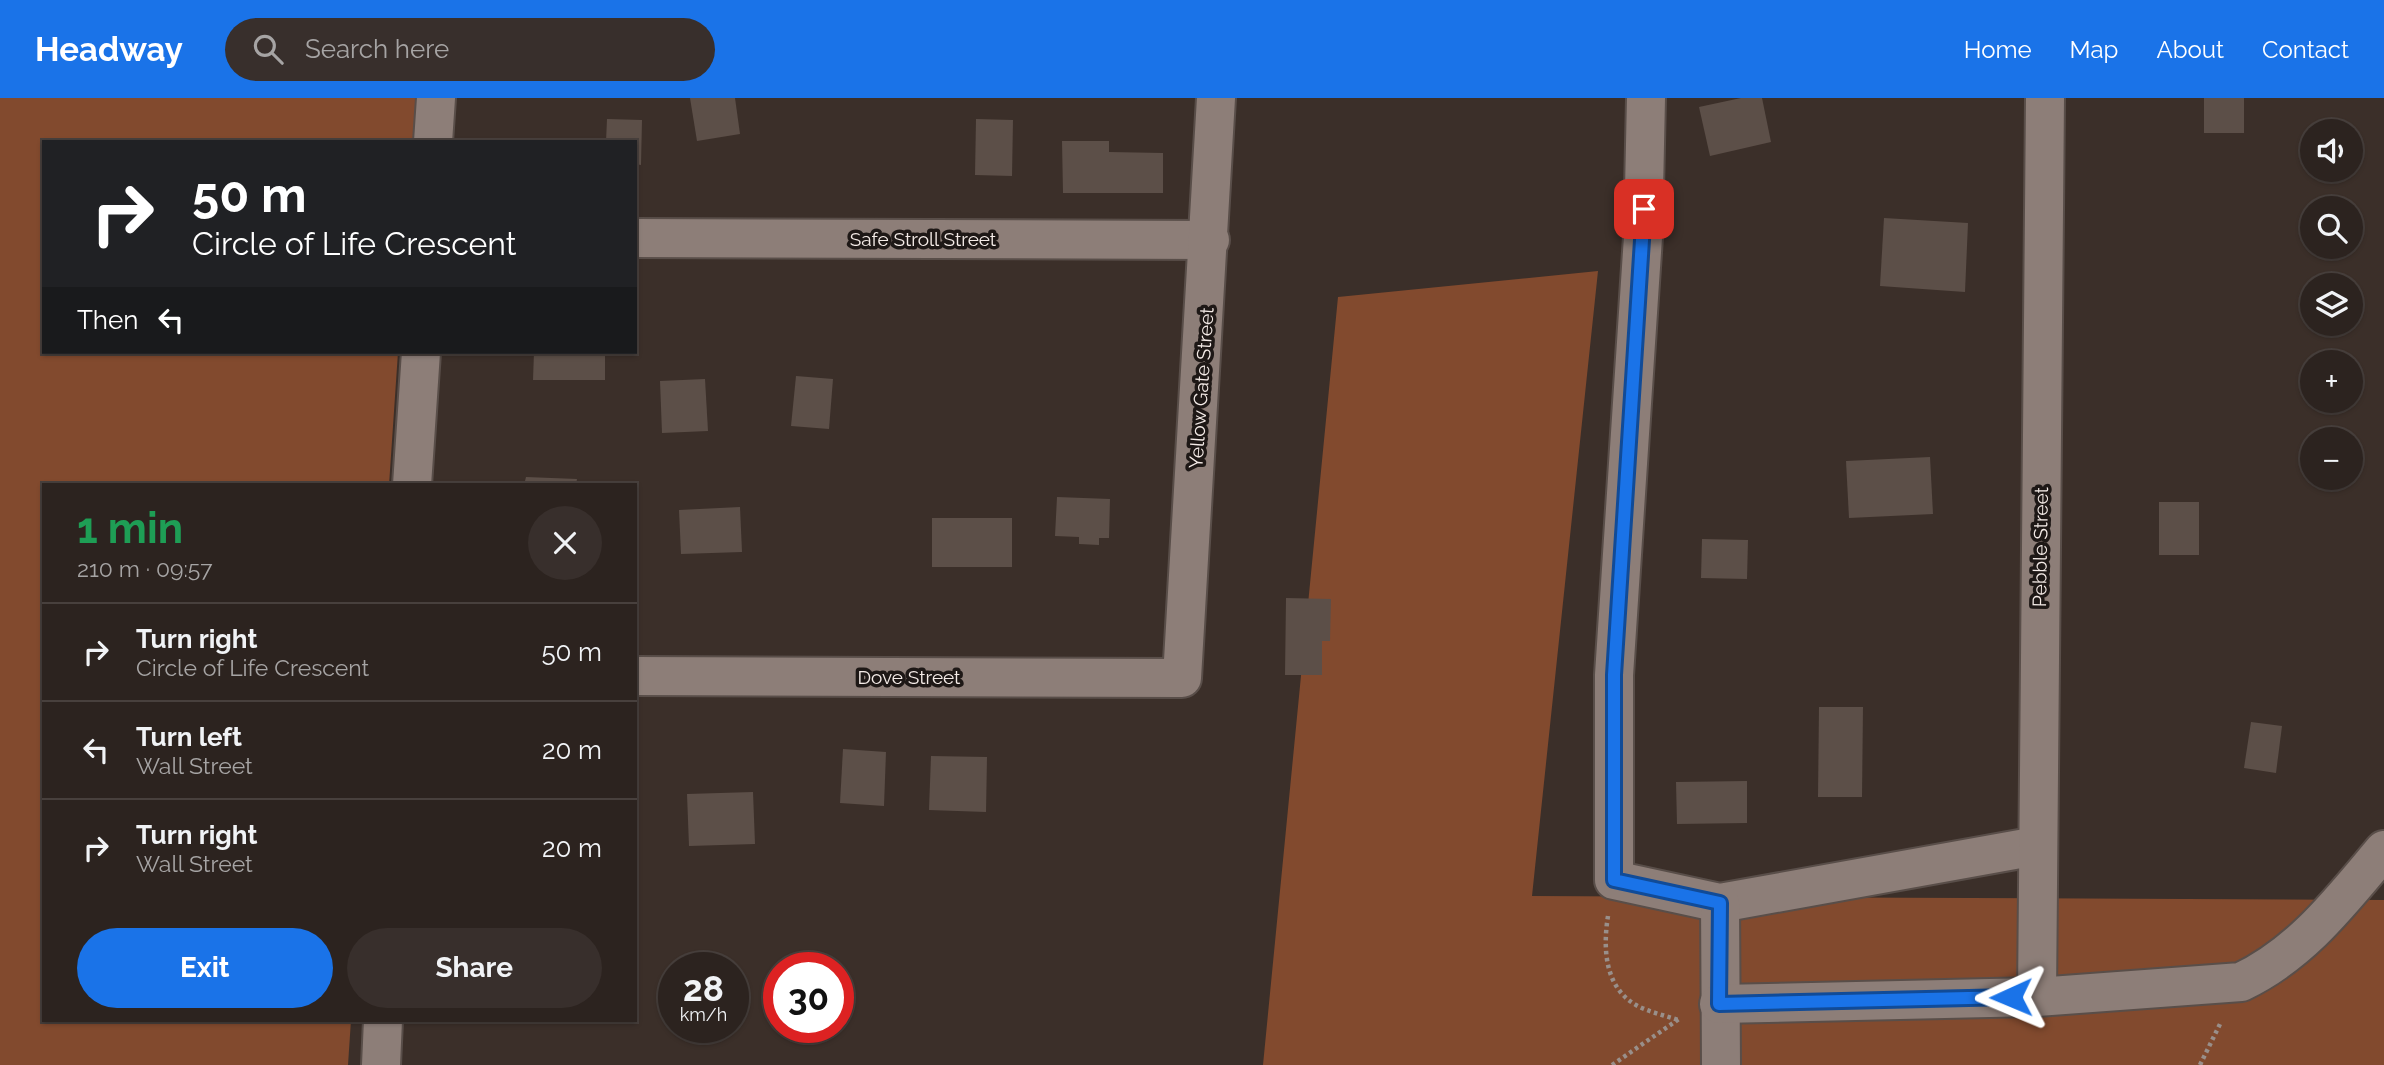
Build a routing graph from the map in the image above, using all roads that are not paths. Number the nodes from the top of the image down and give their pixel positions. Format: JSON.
{"nodes":[{"id":1,"x":436,"y":98,"type":"edge"},
{"id":2,"x":1216,"y":98,"type":"edge"},
{"id":3,"x":1646,"y":98,"type":"edge"},
{"id":4,"x":2045,"y":98,"type":"edge"},
{"id":5,"x":433,"y":140,"type":"edge"},
{"id":6,"x":637,"y":238,"type":"edge"},
{"id":7,"x":1210,"y":240,"type":"junction"},
{"id":8,"x":421,"y":354,"type":"edge"},
{"id":9,"x":412,"y":483,"type":"edge"},
{"id":10,"x":637,"y":676,"type":"edge"},
{"id":11,"x":1182,"y":678,"type":"joint"},
{"id":12,"x":2037,"y":846,"type":"junction"},
{"id":13,"x":2384,"y":850,"type":"edge"},
{"id":14,"x":1720,"y":903,"type":"junction"},
{"id":15,"x":2037,"y":997,"type":"junction"},
{"id":16,"x":1719,"y":1004,"type":"junction"},
{"id":17,"x":383,"y":1022,"type":"edge"},
{"id":18,"x":382,"y":1065,"type":"edge"},
{"id":19,"x":1721,"y":1065,"type":"edge"}],
"edges":[{"from":1,"to":5,"type":"street"},
{"from":2,"to":7,"type":"street","name":"Yellow Gate Street"},
{"from":3,"to":14,"type":"street"},
{"from":4,"to":12,"type":"street","name":"Pebble Street"},
{"from":6,"to":7,"type":"street","name":"Safe Stroll Street"},
{"from":7,"to":11,"type":"street","name":"Yellow Gate Street"},
{"from":8,"to":9,"type":"street"},
{"from":10,"to":11,"type":"street","name":"Dove Street"},
{"from":12,"to":14,"type":"street"},
{"from":12,"to":15,"type":"street","name":"Pebble Street"},
{"from":13,"to":15,"type":"street"},
{"from":14,"to":16,"type":"street"},
{"from":15,"to":16,"type":"street"},
{"from":16,"to":19,"type":"street"},
{"from":17,"to":18,"type":"street"}]}
